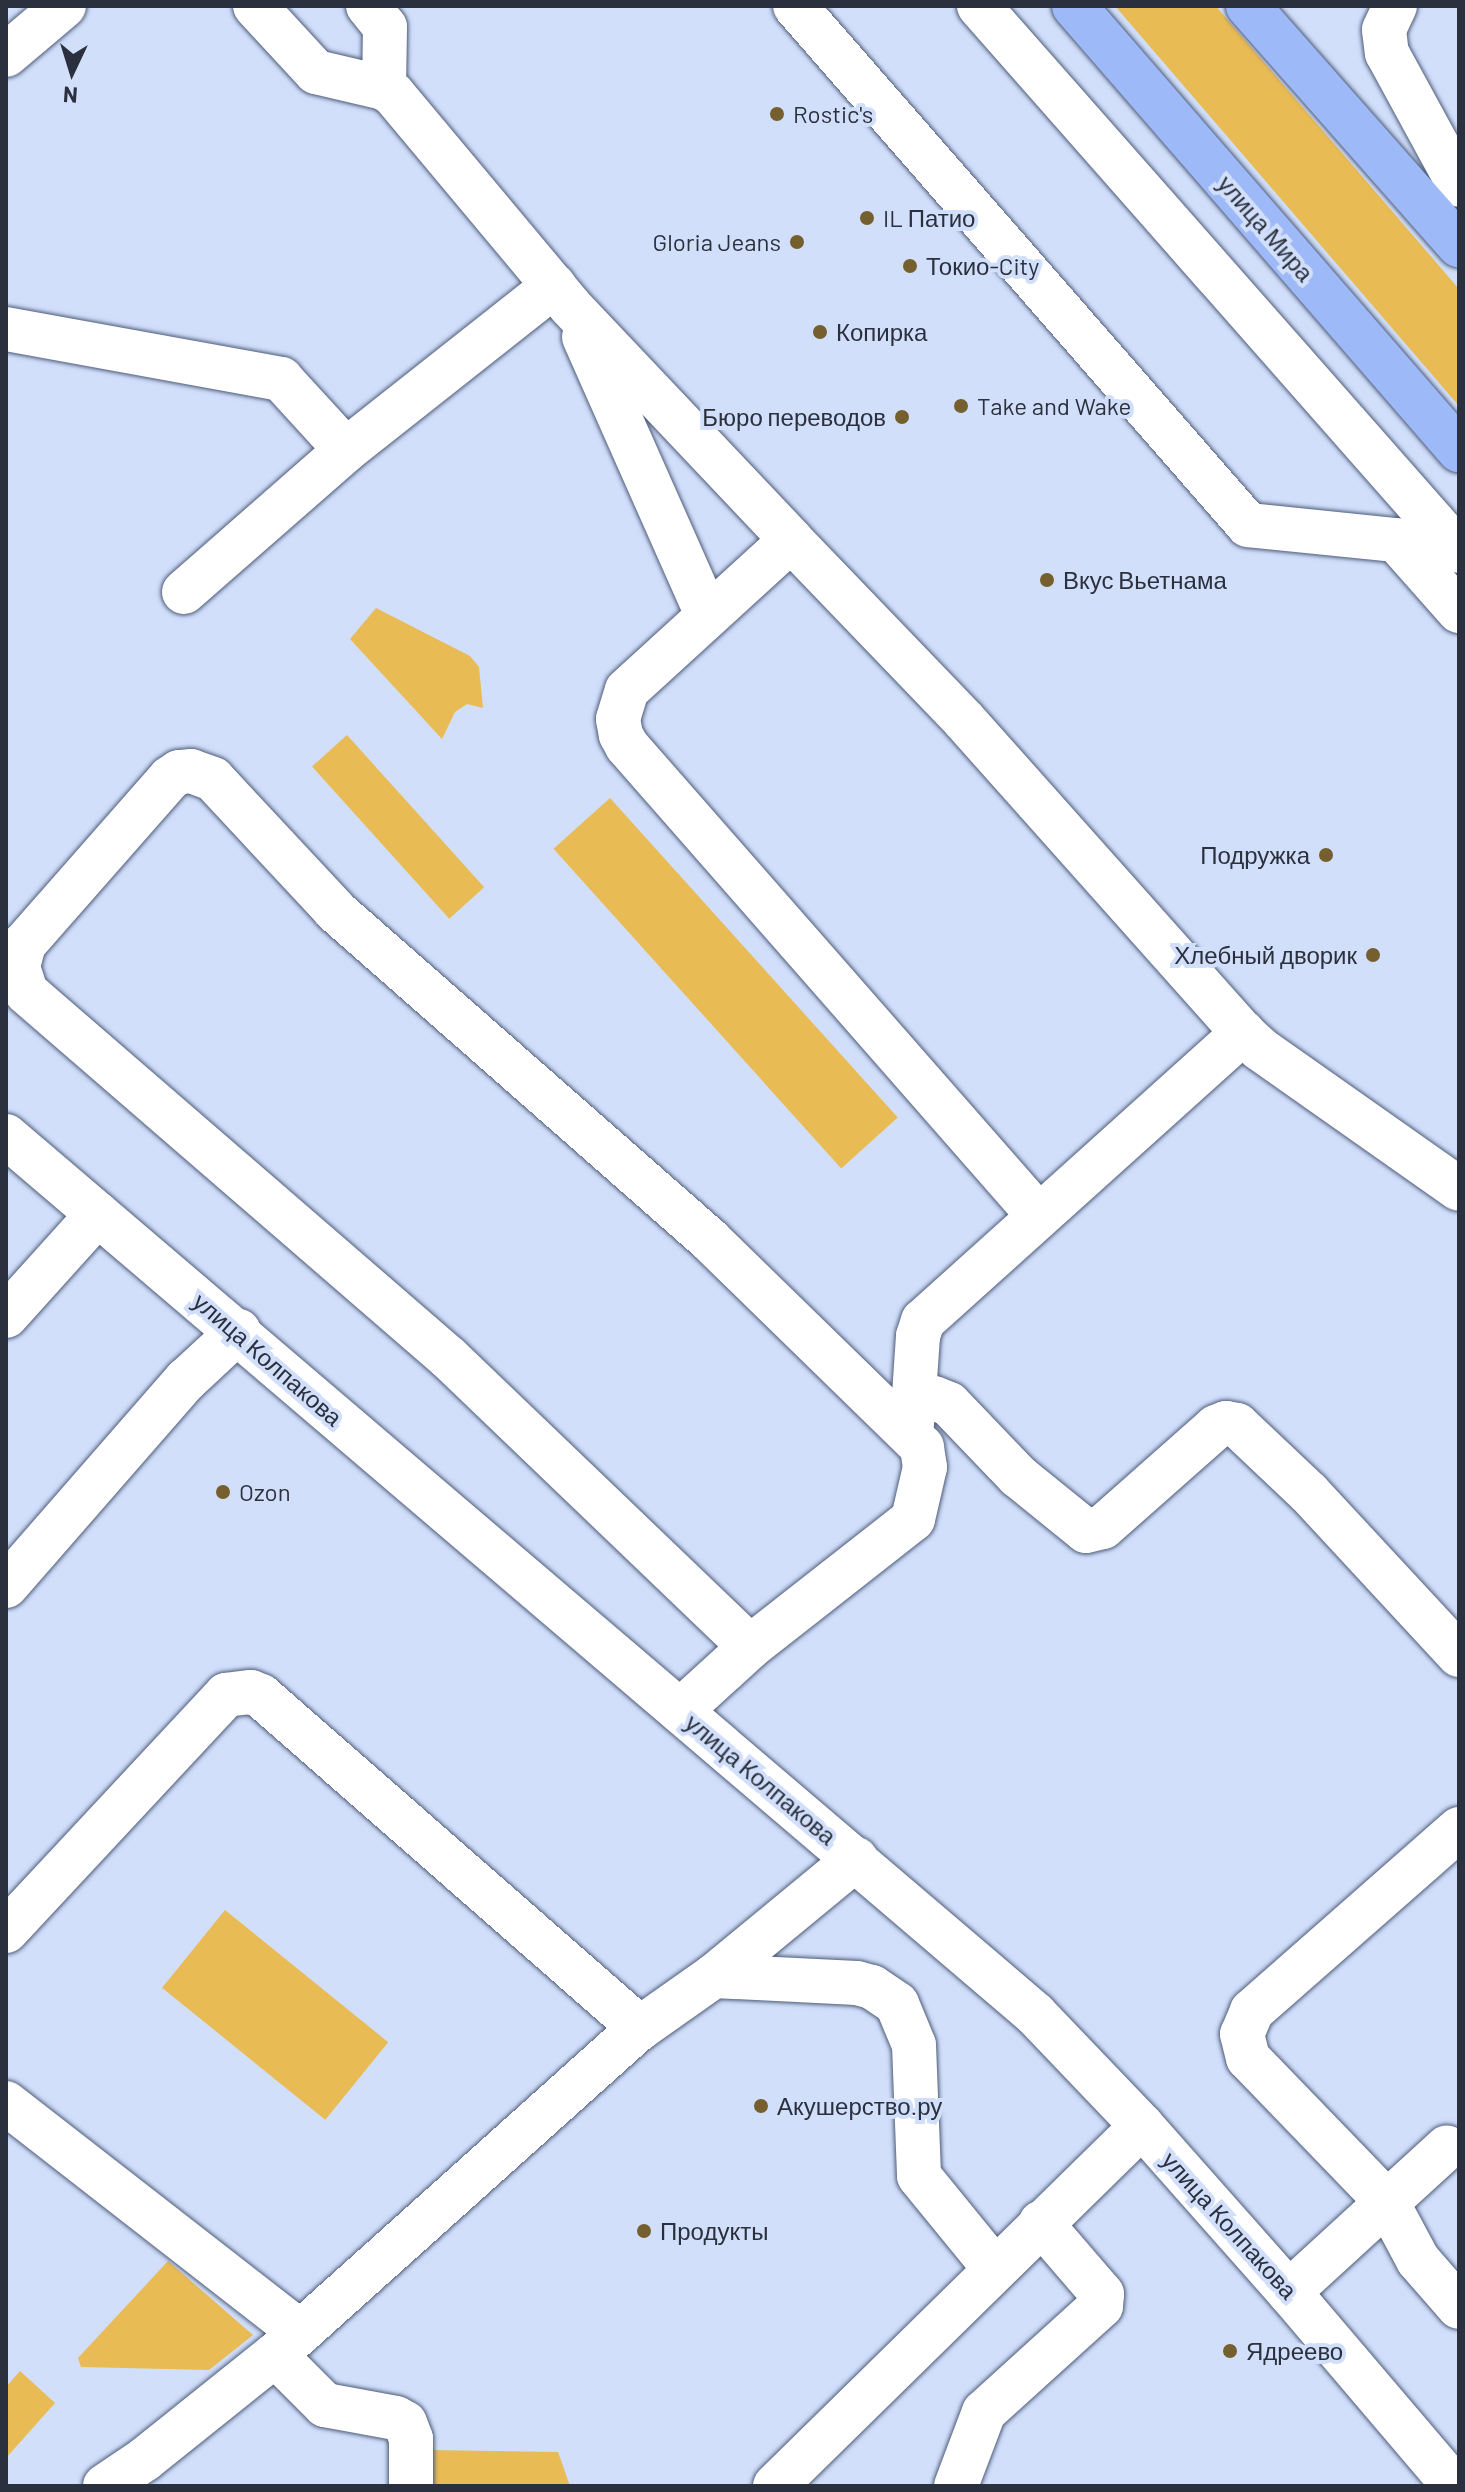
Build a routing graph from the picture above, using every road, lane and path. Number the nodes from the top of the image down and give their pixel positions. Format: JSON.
{"nodes":[{"id":1,"x":64,"y":6,"type":"edge"},
{"id":2,"x":255,"y":6,"type":"edge"},
{"id":3,"x":368,"y":6,"type":"edge"},
{"id":4,"x":795,"y":6,"type":"edge"},
{"id":5,"x":979,"y":6,"type":"edge"},
{"id":6,"x":1074,"y":6,"type":"edge"},
{"id":7,"x":1248,"y":6,"type":"edge"},
{"id":8,"x":1395,"y":6,"type":"edge"},
{"id":9,"x":6,"y":55,"type":"edge"},
{"id":10,"x":384,"y":88,"type":"junction"},
{"id":11,"x":1459,"y":185,"type":"edge"},
{"id":12,"x":1459,"y":245,"type":"edge"},
{"id":13,"x":562,"y":296,"type":"junction"},
{"id":14,"x":6,"y":329,"type":"edge"},
{"id":15,"x":346,"y":450,"type":"junction"},
{"id":16,"x":1459,"y":450,"type":"edge"},
{"id":17,"x":791,"y":540,"type":"junction"},
{"id":18,"x":1459,"y":551,"type":"edge"},
{"id":19,"x":184,"y":592,"type":"dead end"},
{"id":20,"x":1459,"y":611,"type":"edge"},
{"id":21,"x":707,"y":614,"type":"junction"},
{"id":22,"x":1243,"y":1033,"type":"junction"},
{"id":23,"x":6,"y":1136,"type":"edge"},
{"id":24,"x":1459,"y":1189,"type":"edge"},
{"id":25,"x":98,"y":1214,"type":"junction"},
{"id":26,"x":1038,"y":1215,"type":"junction"},
{"id":27,"x":6,"y":1316,"type":"edge"},
{"id":28,"x":239,"y":1331,"type":"junction"},
{"id":29,"x":913,"y":1415,"type":"junction"},
{"id":30,"x":6,"y":1586,"type":"edge"},
{"id":31,"x":750,"y":1647,"type":"junction"},
{"id":32,"x":1459,"y":1655,"type":"edge"},
{"id":33,"x":680,"y":1711,"type":"junction"},
{"id":34,"x":1459,"y":1829,"type":"edge"},
{"id":35,"x":856,"y":1859,"type":"junction"},
{"id":36,"x":6,"y":1931,"type":"edge"},
{"id":37,"x":714,"y":1976,"type":"junction"},
{"id":38,"x":640,"y":2028,"type":"junction"},
{"id":39,"x":6,"y":2103,"type":"edge"},
{"id":40,"x":1142,"y":2126,"type":"junction"},
{"id":41,"x":1447,"y":2147,"type":"dead end"},
{"id":42,"x":1387,"y":2202,"type":"junction"},
{"id":43,"x":1041,"y":2223,"type":"junction"},
{"id":44,"x":994,"y":2268,"type":"junction"},
{"id":45,"x":1289,"y":2292,"type":"junction"},
{"id":46,"x":1459,"y":2307,"type":"edge"},
{"id":47,"x":287,"y":2343,"type":"junction"},
{"id":48,"x":145,"y":2473,"type":"edge"},
{"id":49,"x":105,"y":2486,"type":"edge"},
{"id":50,"x":411,"y":2486,"type":"edge"},
{"id":51,"x":775,"y":2486,"type":"edge"},
{"id":52,"x":956,"y":2486,"type":"edge"},
{"id":53,"x":1454,"y":2486,"type":"edge"}],
"edges":[{"from":1,"to":9,"type":"street"},
{"from":2,"to":10,"type":"street"},
{"from":3,"to":10,"type":"street"},
{"from":4,"to":20,"type":"street"},
{"from":5,"to":18,"type":"street"},
{"from":6,"to":16,"type":"main road","name":"улица Мира"},
{"from":7,"to":12,"type":"main road"},
{"from":8,"to":11,"type":"street"},
{"from":10,"to":13,"type":"street"},
{"from":13,"to":15,"type":"street"},
{"from":13,"to":17,"type":"street"},
{"from":13,"to":21,"type":"street"},
{"from":14,"to":15,"type":"street"},
{"from":15,"to":19,"type":"street"},
{"from":17,"to":21,"type":"street"},
{"from":17,"to":22,"type":"street"},
{"from":21,"to":26,"type":"street"},
{"from":22,"to":24,"type":"street"},
{"from":22,"to":26,"type":"street"},
{"from":23,"to":25,"type":"street","name":"улица Колпакова"},
{"from":25,"to":27,"type":"street"},
{"from":25,"to":28,"type":"street","name":"улица Колпакова"},
{"from":26,"to":29,"type":"street"},
{"from":28,"to":30,"type":"street"},
{"from":28,"to":33,"type":"street","name":"улица Колпакова"},
{"from":29,"to":31,"type":"street"},
{"from":29,"to":31,"type":"street"},
{"from":29,"to":32,"type":"street"},
{"from":31,"to":33,"type":"street"},
{"from":33,"to":35,"type":"street","name":"улица Колпакова"},
{"from":34,"to":42,"type":"street"},
{"from":35,"to":37,"type":"street"},
{"from":35,"to":40,"type":"street","name":"улица Колпакова"},
{"from":36,"to":38,"type":"street"},
{"from":37,"to":38,"type":"street"},
{"from":37,"to":44,"type":"street"},
{"from":38,"to":47,"type":"street"},
{"from":39,"to":47,"type":"street"},
{"from":40,"to":43,"type":"street"},
{"from":40,"to":45,"type":"street","name":"улица Колпакова"},
{"from":41,"to":42,"type":"street"},
{"from":42,"to":45,"type":"street"},
{"from":42,"to":46,"type":"street"},
{"from":43,"to":44,"type":"street"},
{"from":43,"to":52,"type":"street"},
{"from":44,"to":51,"type":"street"},
{"from":45,"to":53,"type":"street","name":"улица Колпакова"},
{"from":47,"to":48,"type":"street"},
{"from":47,"to":50,"type":"street"},
{"from":48,"to":49,"type":"street"}]}
